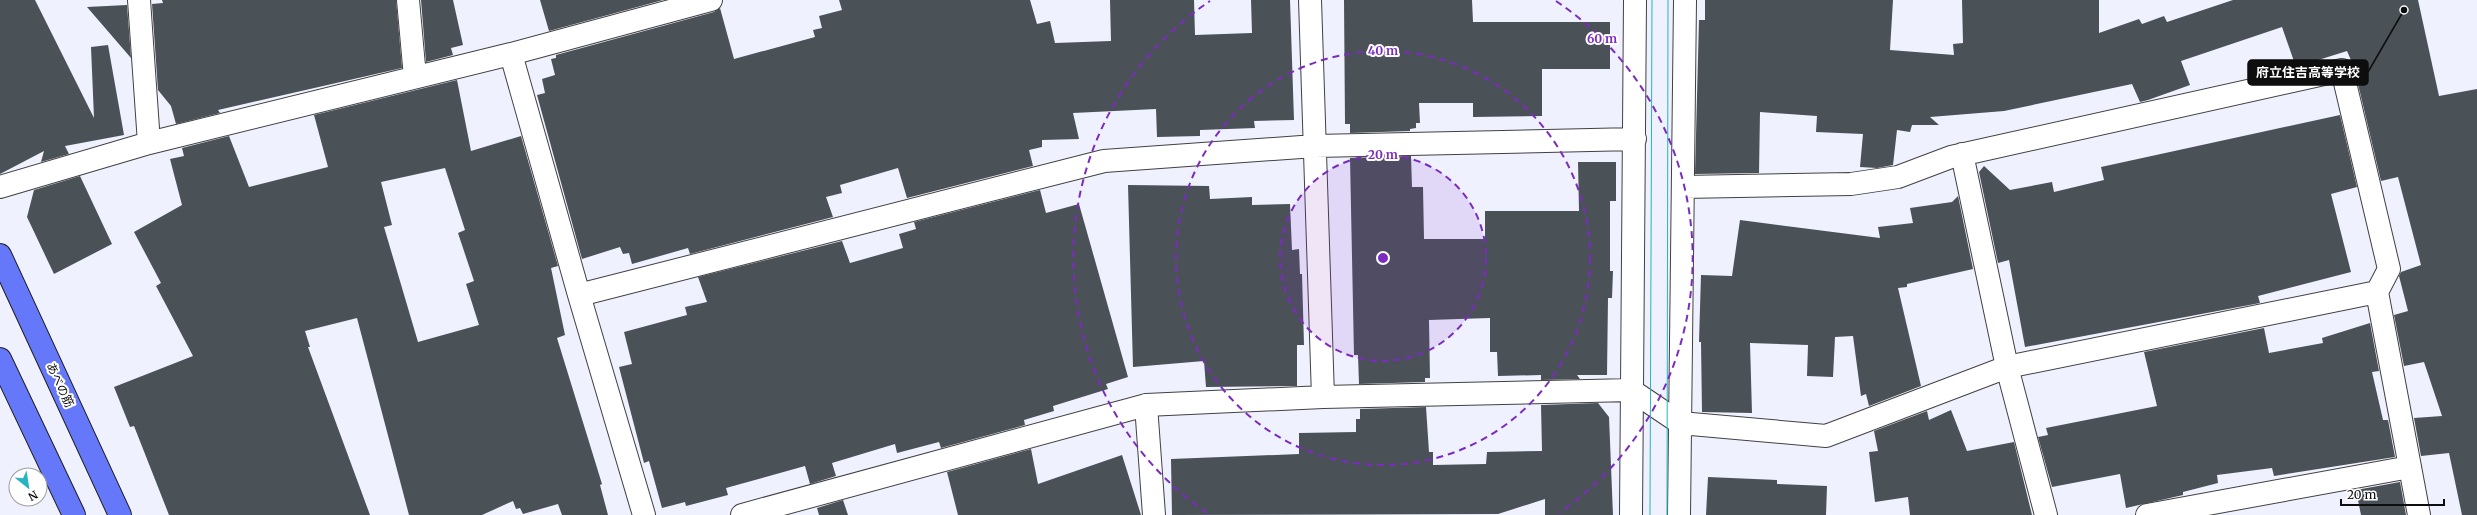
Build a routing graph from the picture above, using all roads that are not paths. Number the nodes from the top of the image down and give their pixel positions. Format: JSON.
{"nodes":[{"id":1,"x":139,"y":0,"type":"edge"},
{"id":2,"x":408,"y":0,"type":"edge"},
{"id":3,"x":711,"y":0,"type":"edge"},
{"id":4,"x":1310,"y":0,"type":"edge"},
{"id":5,"x":1635,"y":0,"type":"edge"},
{"id":6,"x":1685,"y":0,"type":"edge"},
{"id":7,"x":511,"y":54,"type":"junction"},
{"id":8,"x":416,"y":77,"type":"junction"},
{"id":9,"x":1635,"y":139,"type":"junction"},
{"id":10,"x":149,"y":143,"type":"junction"},
{"id":11,"x":1315,"y":146,"type":"junction"},
{"id":12,"x":1962,"y":154,"type":"junction"},
{"id":13,"x":0,"y":187,"type":"edge"},
{"id":14,"x":1683,"y":187,"type":"junction"},
{"id":15,"x":0,"y":255,"type":"edge"},
{"id":16,"x":2377,"y":292,"type":"junction"},
{"id":17,"x":578,"y":295,"type":"junction"},
{"id":18,"x":1,"y":364,"type":"edge"},
{"id":19,"x":2007,"y":367,"type":"junction"},
{"id":20,"x":1631,"y":390,"type":"junction"},
{"id":21,"x":1323,"y":397,"type":"junction"},
{"id":22,"x":1146,"y":405,"type":"junction"},
{"id":23,"x":1680,"y":423,"type":"junction"},
{"id":24,"x":2410,"y":467,"type":"junction"},
{"id":25,"x":74,"y":515,"type":"edge"},
{"id":26,"x":120,"y":515,"type":"edge"},
{"id":27,"x":644,"y":515,"type":"edge"},
{"id":28,"x":742,"y":515,"type":"edge"},
{"id":29,"x":1154,"y":515,"type":"edge"},
{"id":30,"x":1631,"y":515,"type":"edge"},
{"id":31,"x":1679,"y":515,"type":"edge"},
{"id":32,"x":2046,"y":515,"type":"edge"},
{"id":33,"x":2147,"y":515,"type":"edge"},
{"id":34,"x":2419,"y":515,"type":"edge"}],
"edges":[{"from":1,"to":10,"type":"street"},
{"from":2,"to":8,"type":"street"},
{"from":3,"to":7,"type":"street"},
{"from":4,"to":11,"type":"street"},
{"from":5,"to":9,"type":"street"},
{"from":6,"to":14,"type":"street"},
{"from":7,"to":8,"type":"street"},
{"from":7,"to":17,"type":"street"},
{"from":8,"to":10,"type":"street"},
{"from":9,"to":11,"type":"street"},
{"from":9,"to":20,"type":"street"},
{"from":10,"to":13,"type":"street"},
{"from":11,"to":17,"type":"street"},
{"from":11,"to":21,"type":"street"},
{"from":12,"to":14,"type":"street"},
{"from":12,"to":16,"type":"street"},
{"from":12,"to":19,"type":"street"},
{"from":14,"to":23,"type":"street"},
{"from":15,"to":26,"type":"main road","name":"あべの筋"},
{"from":16,"to":19,"type":"street"},
{"from":16,"to":24,"type":"street"},
{"from":17,"to":27,"type":"street"},
{"from":18,"to":25,"type":"main road"},
{"from":19,"to":23,"type":"street"},
{"from":19,"to":32,"type":"street"},
{"from":20,"to":21,"type":"street"},
{"from":20,"to":23,"type":"street"},
{"from":20,"to":30,"type":"street"},
{"from":21,"to":22,"type":"street"},
{"from":22,"to":28,"type":"street"},
{"from":22,"to":29,"type":"street"},
{"from":23,"to":31,"type":"street"},
{"from":24,"to":33,"type":"street"},
{"from":24,"to":34,"type":"street"}]}
